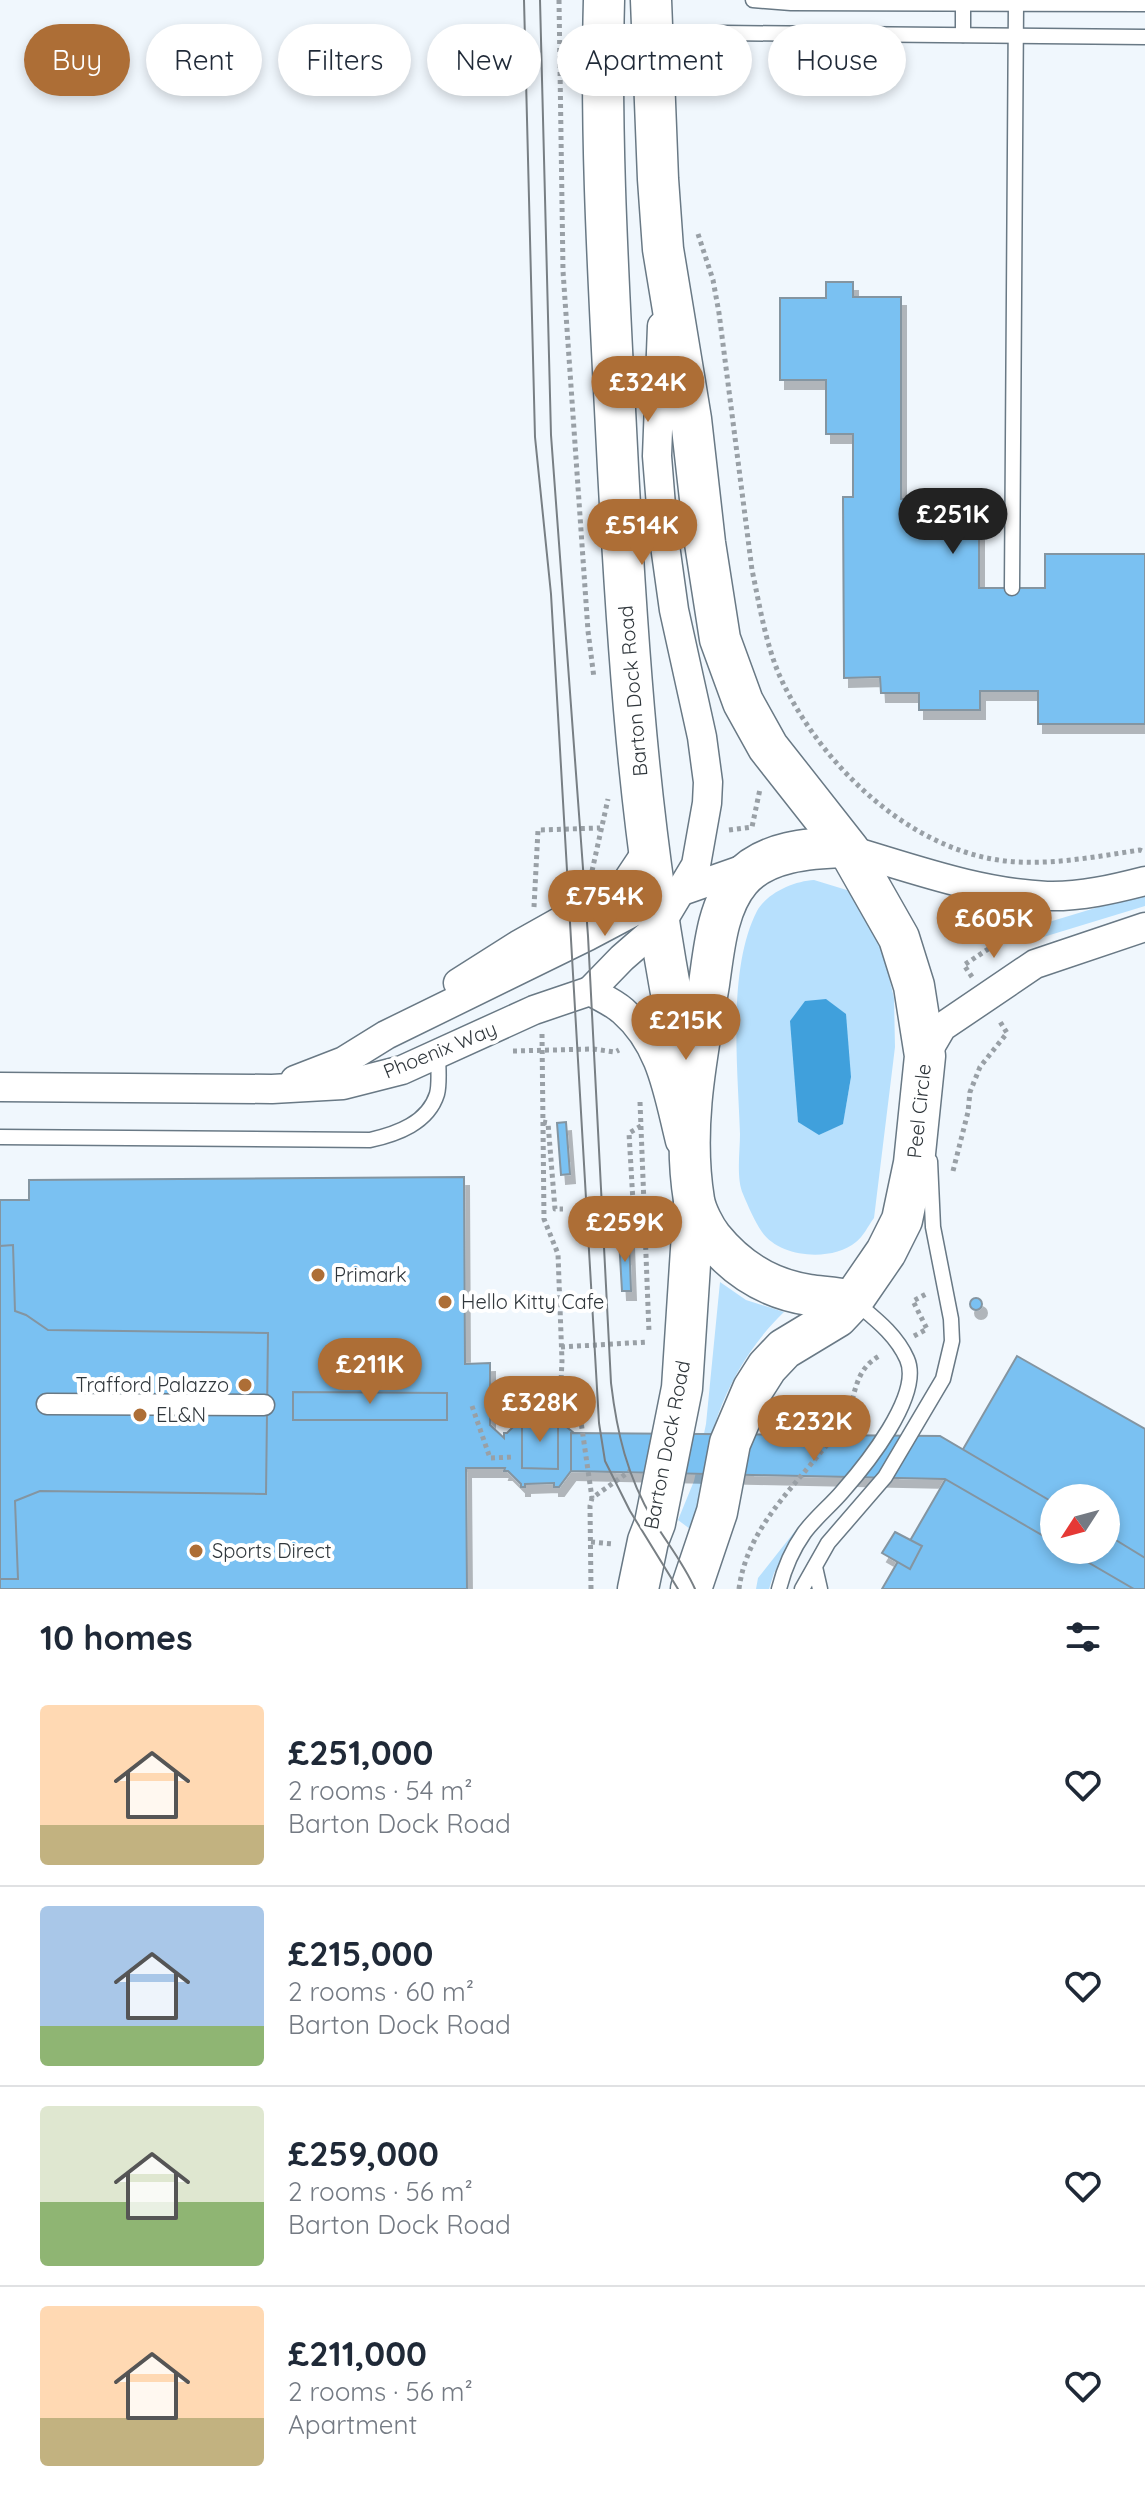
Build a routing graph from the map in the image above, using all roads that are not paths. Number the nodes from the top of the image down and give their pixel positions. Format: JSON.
{"nodes":[{"id":1,"x":651,"y":0,"type":"edge"},
{"id":2,"x":753,"y":0,"type":"edge"},
{"id":3,"x":963,"y":1,"type":"edge"},
{"id":4,"x":1016,"y":3,"type":"junction"},
{"id":5,"x":1145,"y":4,"type":"edge"},
{"id":6,"x":605,"y":6,"type":"edge"},
{"id":7,"x":652,"y":24,"type":"edge"},
{"id":8,"x":752,"y":33,"type":"edge"},
{"id":9,"x":963,"y":35,"type":"junction"},
{"id":10,"x":1015,"y":35,"type":"junction"},
{"id":11,"x":1145,"y":37,"type":"edge"},
{"id":12,"x":654,"y":96,"type":"edge"},
{"id":13,"x":663,"y":249,"type":"junction"},
{"id":14,"x":1012,"y":588,"type":"dead end"},
{"id":15,"x":848,"y":848,"type":"junction"},
{"id":16,"x":647,"y":851,"type":"junction"},
{"id":17,"x":754,"y":866,"type":"junction"},
{"id":18,"x":1145,"y":881,"type":"edge"},
{"id":19,"x":666,"y":905,"type":"junction"},
{"id":20,"x":1145,"y":927,"type":"edge"},
{"id":21,"x":590,"y":991,"type":"junction"},
{"id":22,"x":386,"y":1035,"type":"junction"},
{"id":23,"x":438,"y":1054,"type":"junction"},
{"id":24,"x":924,"y":1072,"type":"junction"},
{"id":25,"x":0,"y":1087,"type":"edge"},
{"id":26,"x":272,"y":1089,"type":"junction"},
{"id":27,"x":691,"y":1090,"type":"junction"},
{"id":28,"x":0,"y":1137,"type":"edge"},
{"id":29,"x":694,"y":1198,"type":"junction"},
{"id":30,"x":852,"y":1301,"type":"junction"},
{"id":31,"x":47,"y":1404,"type":"dead end"},
{"id":32,"x":264,"y":1405,"type":"dead end"},
{"id":33,"x":815,"y":1567,"type":"junction"},
{"id":34,"x":638,"y":1589,"type":"edge"},
{"id":35,"x":691,"y":1589,"type":"edge"},
{"id":36,"x":779,"y":1589,"type":"edge"},
{"id":37,"x":802,"y":1589,"type":"edge"},
{"id":38,"x":820,"y":1589,"type":"edge"}],
"edges":[{"from":1,"to":7,"type":"main road"},
{"from":2,"to":3,"type":"lane"},
{"from":3,"to":4,"type":"lane"},
{"from":3,"to":9,"type":"lane"},
{"from":4,"to":5,"type":"lane"},
{"from":4,"to":10,"type":"lane"},
{"from":6,"to":16,"type":"main road","name":"Barton Dock Road"},
{"from":8,"to":9,"type":"lane"},
{"from":9,"to":10,"type":"lane"},
{"from":10,"to":11,"type":"lane"},
{"from":10,"to":14,"type":"lane"},
{"from":12,"to":13,"type":"main road"},
{"from":13,"to":15,"type":"main road"},
{"from":13,"to":19,"type":"street"},
{"from":15,"to":17,"type":"main road"},
{"from":15,"to":18,"type":"street"},
{"from":15,"to":24,"type":"main road","name":"Peel Circle"},
{"from":16,"to":19,"type":"main road","name":"Barton Dock Road"},
{"from":16,"to":22,"type":"street"},
{"from":17,"to":19,"type":"street"},
{"from":17,"to":27,"type":"main road"},
{"from":19,"to":21,"type":"street"},
{"from":19,"to":22,"type":"street"},
{"from":19,"to":27,"type":"main road","name":"Barton Dock Road"},
{"from":20,"to":24,"type":"street"},
{"from":21,"to":23,"type":"street","name":"Phoenix Way"},
{"from":21,"to":29,"type":"street"},
{"from":22,"to":26,"type":"street"},
{"from":23,"to":26,"type":"street","name":"Phoenix Way"},
{"from":23,"to":28,"type":"lane"},
{"from":24,"to":30,"type":"main road","name":"Peel Circle"},
{"from":24,"to":33,"type":"lane"},
{"from":25,"to":26,"type":"street","name":"Phoenix Way"},
{"from":27,"to":29,"type":"main road"},
{"from":29,"to":30,"type":"main road"},
{"from":29,"to":34,"type":"main road","name":"Barton Dock Road"},
{"from":30,"to":35,"type":"main road"},
{"from":30,"to":36,"type":"lane"},
{"from":31,"to":32,"type":"street"},
{"from":33,"to":37,"type":"lane"},
{"from":33,"to":38,"type":"lane"}]}
